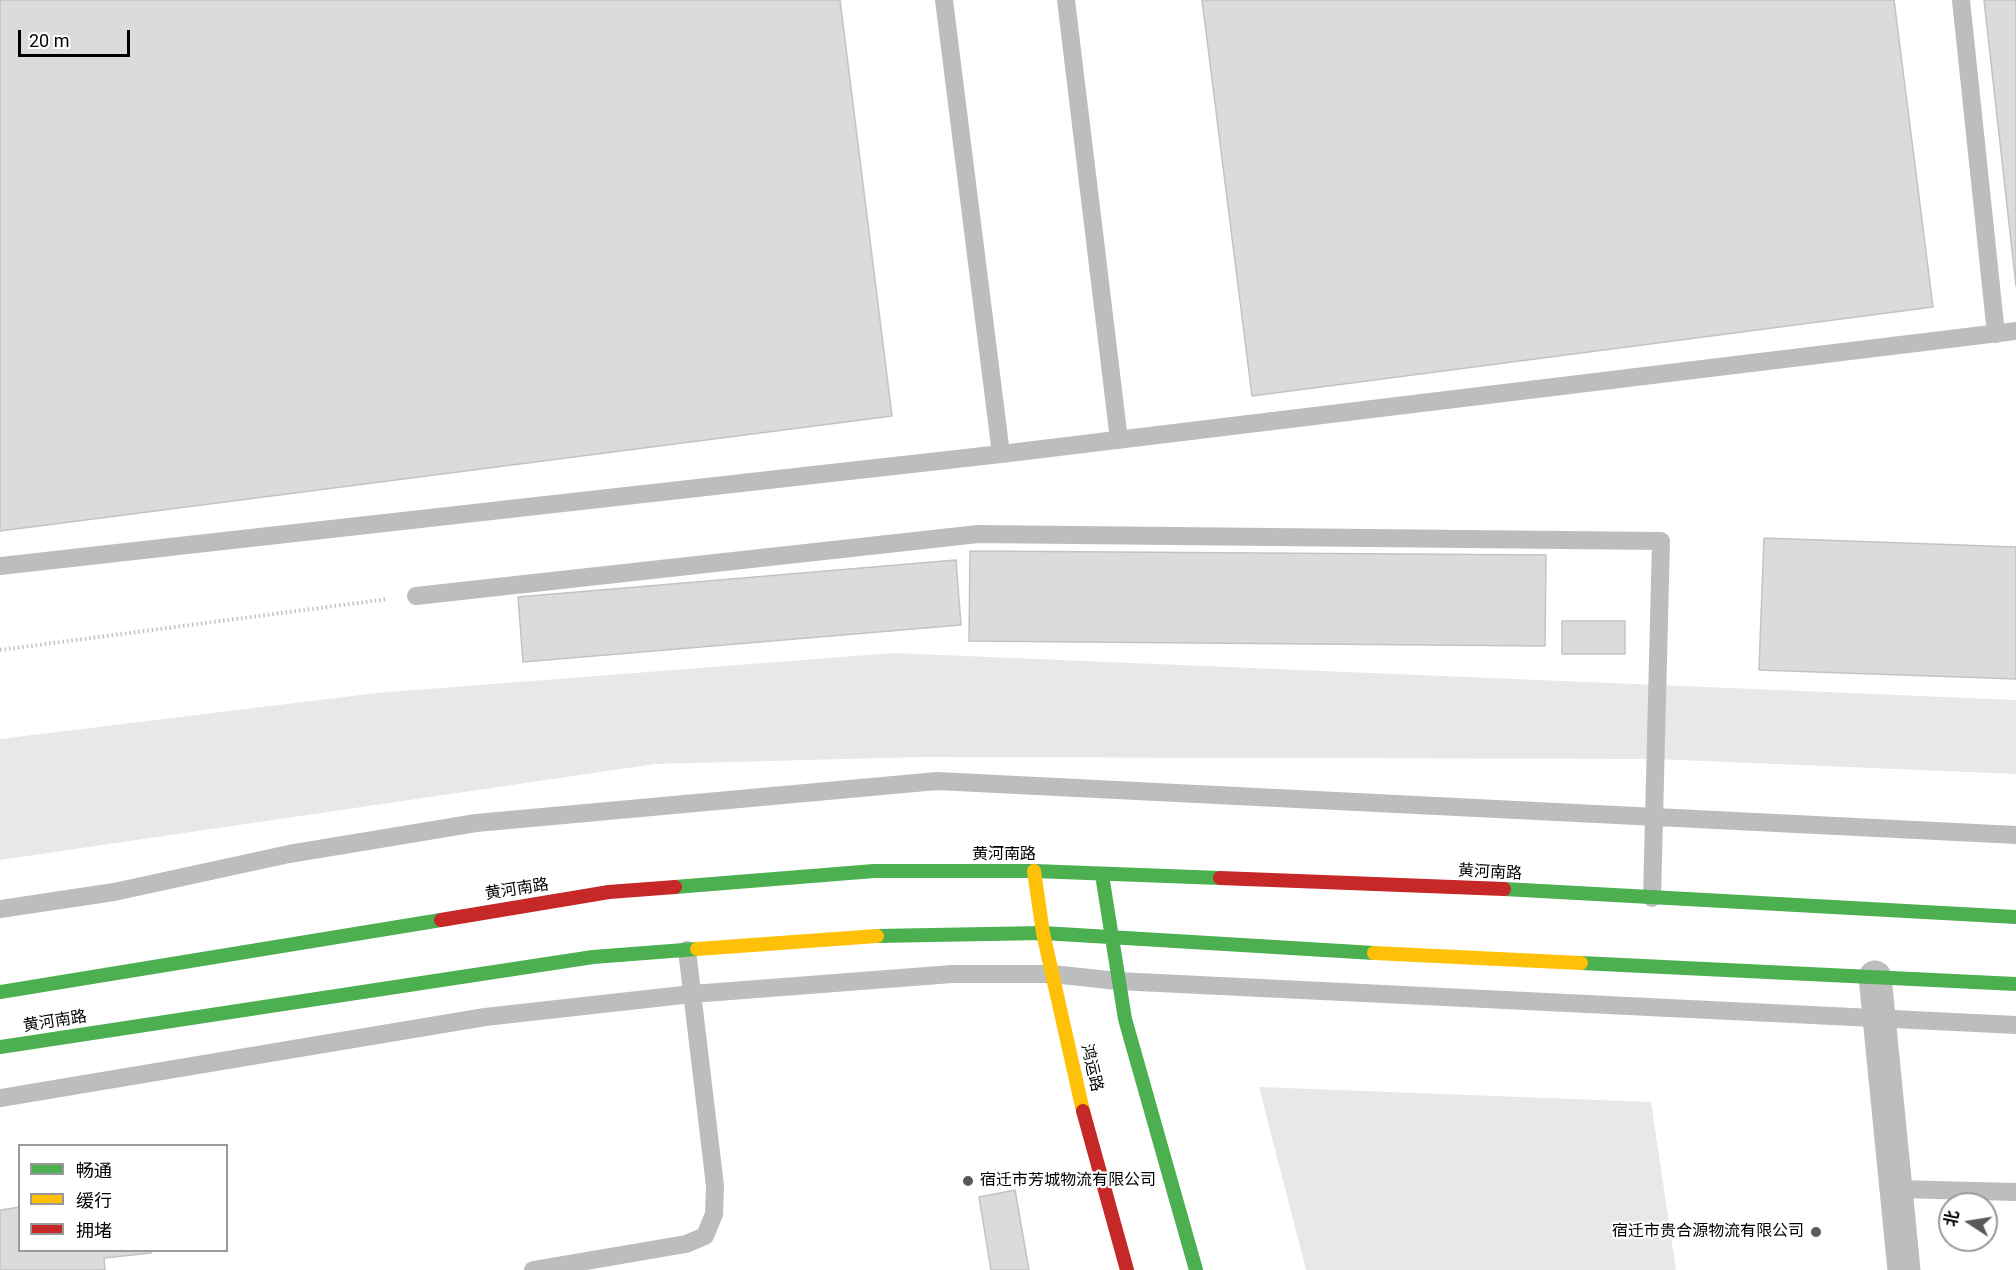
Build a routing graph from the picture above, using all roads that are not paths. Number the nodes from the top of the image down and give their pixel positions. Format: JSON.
{"nodes":[{"id":1,"x":944,"y":0,"type":"edge"},
{"id":2,"x":1066,"y":0,"type":"edge"},
{"id":3,"x":1961,"y":0,"type":"edge"},
{"id":4,"x":2016,"y":332,"type":"edge"},
{"id":5,"x":1996,"y":334,"type":"junction"},
{"id":6,"x":1119,"y":440,"type":"junction"},
{"id":7,"x":1001,"y":454,"type":"junction"},
{"id":8,"x":0,"y":566,"type":"edge"},
{"id":9,"x":416,"y":596,"type":"road end"},
{"id":10,"x":1655,"y":816,"type":"junction"},
{"id":11,"x":2016,"y":835,"type":"edge"},
{"id":12,"x":1034,"y":871,"type":"junction"},
{"id":13,"x":1102,"y":875,"type":"junction"},
{"id":14,"x":1652,"y":898,"type":"junction"},
{"id":15,"x":0,"y":909,"type":"edge"},
{"id":16,"x":2016,"y":917,"type":"edge"},
{"id":17,"x":1042,"y":933,"type":"junction"},
{"id":18,"x":1110,"y":940,"type":"junction"},
{"id":19,"x":687,"y":950,"type":"junction"},
{"id":20,"x":1052,"y":974,"type":"junction"},
{"id":21,"x":1875,"y":977,"type":"junction"},
{"id":22,"x":1118,"y":981,"type":"junction"},
{"id":23,"x":2016,"y":984,"type":"edge"},
{"id":24,"x":0,"y":992,"type":"edge"},
{"id":25,"x":693,"y":994,"type":"junction"},
{"id":26,"x":1880,"y":1020,"type":"junction"},
{"id":27,"x":2016,"y":1025,"type":"edge"},
{"id":28,"x":0,"y":1047,"type":"edge"},
{"id":29,"x":0,"y":1098,"type":"edge"},
{"id":30,"x":1896,"y":1189,"type":"junction"},
{"id":31,"x":2016,"y":1192,"type":"edge"},
{"id":32,"x":533,"y":1270,"type":"edge"},
{"id":33,"x":1127,"y":1270,"type":"edge"},
{"id":34,"x":1196,"y":1270,"type":"edge"},
{"id":35,"x":1904,"y":1270,"type":"edge"}],
"edges":[{"from":1,"to":7,"type":"lane"},
{"from":2,"to":6,"type":"lane"},
{"from":3,"to":5,"type":"lane"},
{"from":4,"to":5,"type":"lane"},
{"from":5,"to":6,"type":"lane"},
{"from":6,"to":7,"type":"lane"},
{"from":7,"to":8,"type":"lane"},
{"from":9,"to":10,"type":"lane"},
{"from":10,"to":11,"type":"lane"},
{"from":10,"to":14,"type":"lane"},
{"from":10,"to":15,"type":"lane"},
{"from":12,"to":13,"type":"main road","name":"黄河南路"},
{"from":12,"to":17,"type":"main road","name":"鸿运路"},
{"from":12,"to":24,"type":"main road","name":"黄河南路"},
{"from":13,"to":14,"type":"main road","name":"黄河南路"},
{"from":13,"to":18,"type":"main road"},
{"from":14,"to":16,"type":"main road","name":"黄河南路"},
{"from":17,"to":18,"type":"main road","name":"黄河南路"},
{"from":17,"to":19,"type":"main road","name":"黄河南路"},
{"from":17,"to":20,"type":"main road","name":"鸿运路"},
{"from":18,"to":21,"type":"main road","name":"黄河南路"},
{"from":18,"to":22,"type":"main road"},
{"from":19,"to":25,"type":"lane"},
{"from":19,"to":28,"type":"main road","name":"黄河南路"},
{"from":20,"to":22,"type":"lane"},
{"from":20,"to":25,"type":"lane"},
{"from":20,"to":33,"type":"main road","name":"鸿运路"},
{"from":21,"to":23,"type":"main road","name":"黄河南路"},
{"from":21,"to":26,"type":"street"},
{"from":22,"to":26,"type":"lane"},
{"from":22,"to":34,"type":"main road"},
{"from":25,"to":29,"type":"lane"},
{"from":25,"to":32,"type":"lane"},
{"from":26,"to":27,"type":"lane"},
{"from":26,"to":30,"type":"street"},
{"from":30,"to":31,"type":"lane"},
{"from":30,"to":35,"type":"street"}]}
